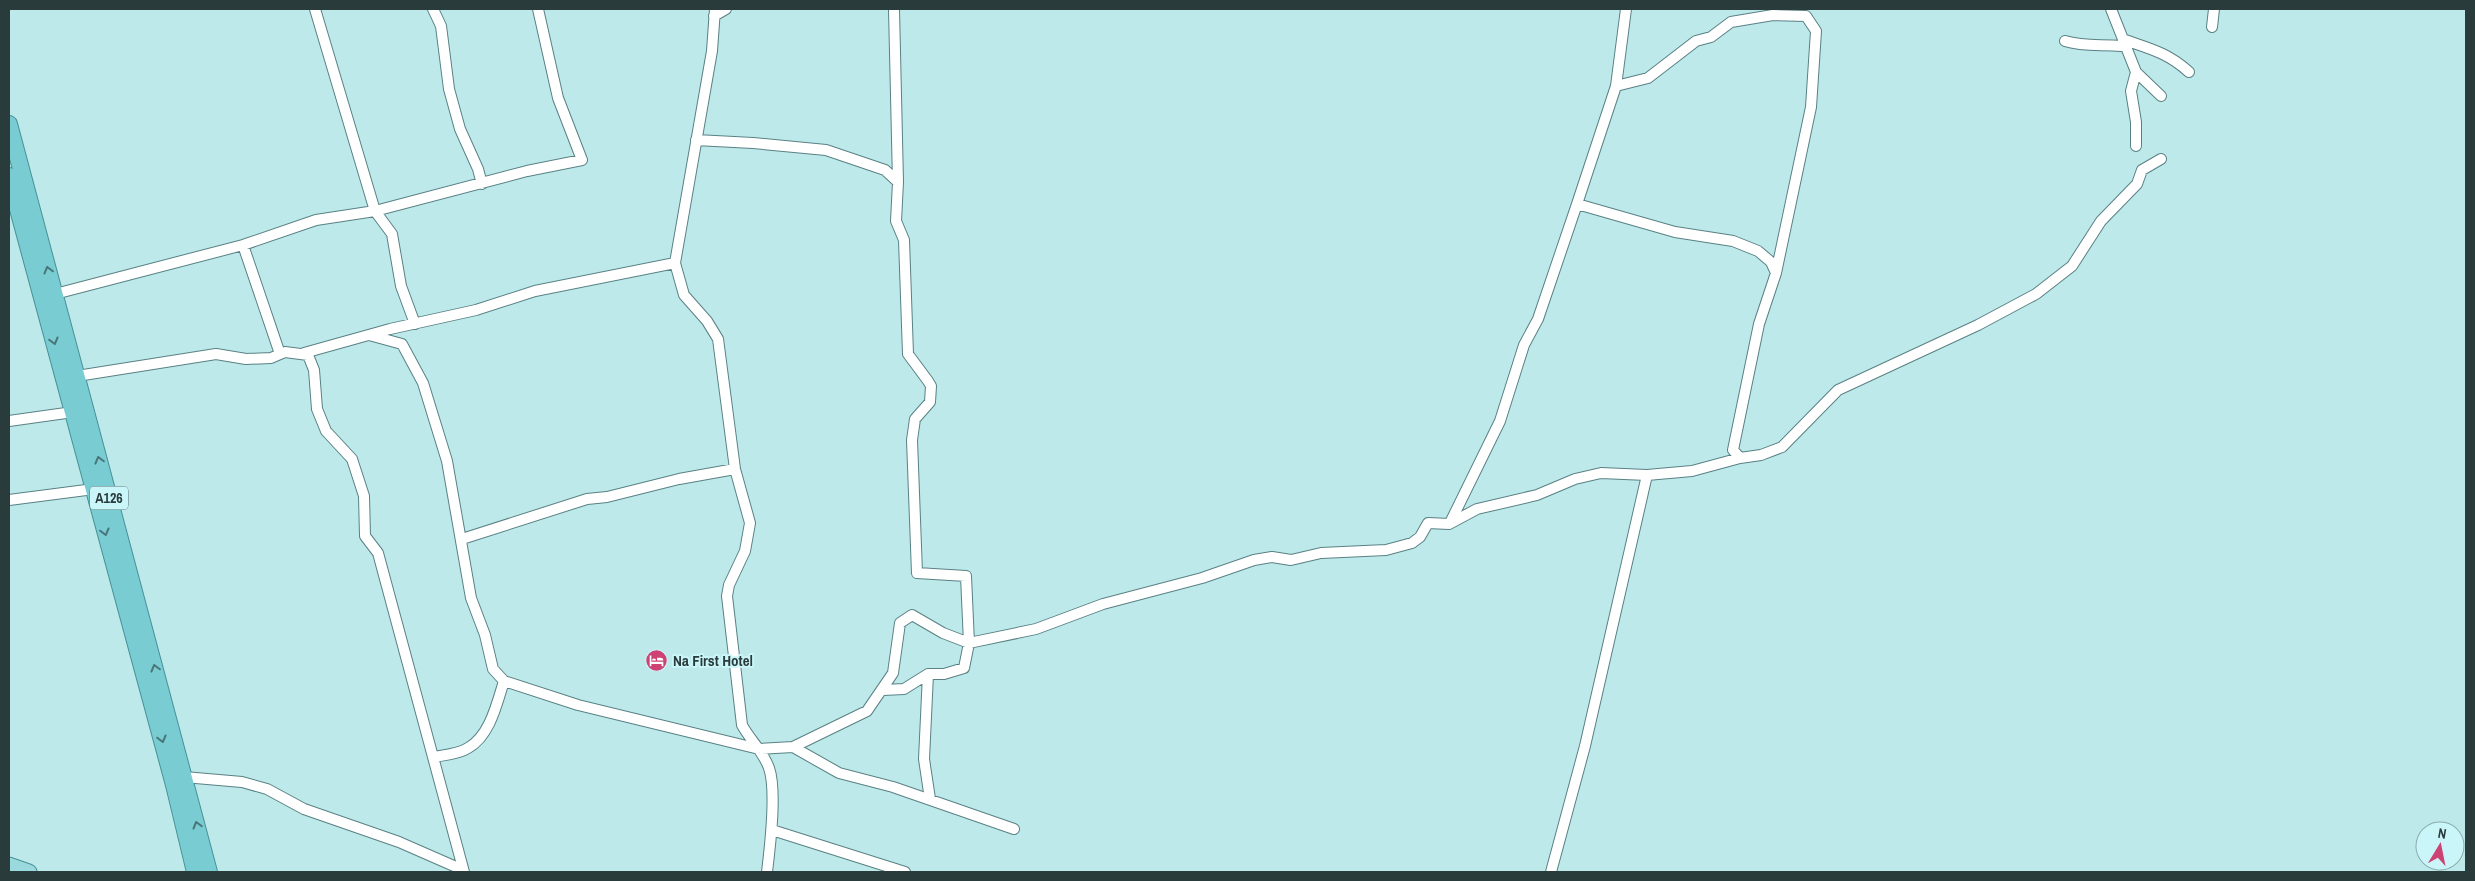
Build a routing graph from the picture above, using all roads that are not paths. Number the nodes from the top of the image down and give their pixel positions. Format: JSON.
{"nodes":[{"id":1,"x":315,"y":9,"type":"edge"},
{"id":2,"x":433,"y":9,"type":"edge"},
{"id":3,"x":538,"y":9,"type":"edge"},
{"id":4,"x":726,"y":9,"type":"edge"},
{"id":5,"x":894,"y":9,"type":"edge"},
{"id":6,"x":1626,"y":9,"type":"edge"},
{"id":7,"x":1761,"y":9,"type":"edge"},
{"id":8,"x":2111,"y":9,"type":"edge"},
{"id":9,"x":2214,"y":9,"type":"edge"},
{"id":10,"x":714,"y":12,"type":"edge"},
{"id":11,"x":1749,"y":19,"type":"junction"},
{"id":12,"x":2212,"y":27,"type":"dead end"},
{"id":13,"x":2125,"y":40,"type":"junction"},
{"id":14,"x":2065,"y":41,"type":"dead end"},
{"id":15,"x":2136,"y":72,"type":"junction"},
{"id":16,"x":2189,"y":72,"type":"dead end"},
{"id":17,"x":1616,"y":86,"type":"junction"},
{"id":18,"x":2161,"y":96,"type":"dead end"},
{"id":19,"x":9,"y":124,"type":"edge"},
{"id":20,"x":696,"y":140,"type":"junction"},
{"id":21,"x":2136,"y":146,"type":"dead end"},
{"id":22,"x":2161,"y":159,"type":"dead end"},
{"id":23,"x":9,"y":176,"type":"edge"},
{"id":24,"x":898,"y":182,"type":"junction"},
{"id":25,"x":482,"y":184,"type":"junction"},
{"id":26,"x":1577,"y":204,"type":"junction"},
{"id":27,"x":376,"y":211,"type":"junction"},
{"id":28,"x":243,"y":245,"type":"junction"},
{"id":29,"x":675,"y":264,"type":"junction"},
{"id":30,"x":1776,"y":273,"type":"junction"},
{"id":31,"x":55,"y":294,"type":"junction"},
{"id":32,"x":414,"y":324,"type":"junction"},
{"id":33,"x":369,"y":335,"type":"junction"},
{"id":34,"x":304,"y":353,"type":"junction"},
{"id":35,"x":280,"y":354,"type":"junction"},
{"id":36,"x":77,"y":376,"type":"junction"},
{"id":37,"x":73,"y":412,"type":"junction"},
{"id":38,"x":9,"y":421,"type":"edge"},
{"id":39,"x":1740,"y":458,"type":"junction"},
{"id":40,"x":735,"y":469,"type":"junction"},
{"id":41,"x":1647,"y":475,"type":"junction"},
{"id":42,"x":94,"y":489,"type":"junction"},
{"id":43,"x":9,"y":500,"type":"edge"},
{"id":44,"x":1449,"y":524,"type":"junction"},
{"id":45,"x":462,"y":539,"type":"junction"},
{"id":46,"x":969,"y":644,"type":"junction"},
{"id":47,"x":928,"y":674,"type":"junction"},
{"id":48,"x":504,"y":681,"type":"junction"},
{"id":49,"x":883,"y":690,"type":"junction"},
{"id":50,"x":793,"y":747,"type":"junction"},
{"id":51,"x":759,"y":749,"type":"junction"},
{"id":52,"x":434,"y":758,"type":"junction"},
{"id":53,"x":184,"y":777,"type":"junction"},
{"id":54,"x":930,"y":799,"type":"junction"},
{"id":55,"x":1014,"y":829,"type":"dead end"},
{"id":56,"x":772,"y":830,"type":"junction"},
{"id":57,"x":9,"y":865,"type":"edge"},
{"id":58,"x":464,"y":871,"type":"edge"},
{"id":59,"x":29,"y":872,"type":"edge"},
{"id":60,"x":195,"y":872,"type":"edge"},
{"id":61,"x":208,"y":872,"type":"edge"},
{"id":62,"x":767,"y":872,"type":"edge"},
{"id":63,"x":906,"y":872,"type":"edge"},
{"id":64,"x":1551,"y":872,"type":"edge"}],
"edges":[{"from":1,"to":27,"type":"street"},
{"from":2,"to":25,"type":"street"},
{"from":3,"to":25,"type":"street"},
{"from":4,"to":10,"type":"street"},
{"from":5,"to":24,"type":"street"},
{"from":6,"to":17,"type":"street"},
{"from":7,"to":11,"type":"street"},
{"from":8,"to":13,"type":"street"},
{"from":9,"to":12,"type":"street"},
{"from":10,"to":20,"type":"street"},
{"from":11,"to":17,"type":"street"},
{"from":11,"to":30,"type":"street"},
{"from":13,"to":14,"type":"street"},
{"from":13,"to":15,"type":"street"},
{"from":13,"to":16,"type":"street"},
{"from":15,"to":18,"type":"street"},
{"from":15,"to":21,"type":"street"},
{"from":17,"to":26,"type":"street"},
{"from":31,"to":19,"type":"highway","number":"A126","one_way":true},
{"from":20,"to":24,"type":"street"},
{"from":20,"to":29,"type":"street"},
{"from":22,"to":39,"type":"street"},
{"from":23,"to":37,"type":"highway","number":"A126","one_way":true},
{"from":24,"to":46,"type":"street"},
{"from":25,"to":27,"type":"street"},
{"from":26,"to":30,"type":"street"},
{"from":26,"to":44,"type":"street"},
{"from":27,"to":28,"type":"street"},
{"from":27,"to":32,"type":"street"},
{"from":28,"to":31,"type":"street"},
{"from":28,"to":35,"type":"street"},
{"from":29,"to":32,"type":"street"},
{"from":29,"to":40,"type":"street"},
{"from":30,"to":39,"type":"street"},
{"from":31,"to":36,"type":"highway","number":"A126"},
{"from":32,"to":33,"type":"street"},
{"from":33,"to":34,"type":"street"},
{"from":33,"to":45,"type":"street"},
{"from":34,"to":35,"type":"street"},
{"from":34,"to":52,"type":"street"},
{"from":35,"to":36,"type":"street"},
{"from":53,"to":36,"type":"highway","number":"A126","one_way":true},
{"from":37,"to":38,"type":"street"},
{"from":37,"to":42,"type":"highway","number":"A126"},
{"from":39,"to":41,"type":"street"},
{"from":40,"to":45,"type":"street"},
{"from":40,"to":51,"type":"street"},
{"from":41,"to":44,"type":"street"},
{"from":41,"to":64,"type":"street"},
{"from":42,"to":43,"type":"street"},
{"from":42,"to":60,"type":"highway","number":"A126","one_way":true},
{"from":44,"to":46,"type":"street"},
{"from":45,"to":48,"type":"street"},
{"from":46,"to":47,"type":"street"},
{"from":46,"to":49,"type":"street"},
{"from":47,"to":49,"type":"street"},
{"from":47,"to":54,"type":"street"},
{"from":48,"to":51,"type":"street"},
{"from":48,"to":52,"type":"street"},
{"from":49,"to":50,"type":"street"},
{"from":50,"to":51,"type":"street"},
{"from":50,"to":54,"type":"street"},
{"from":51,"to":56,"type":"street"},
{"from":52,"to":58,"type":"street"},
{"from":53,"to":58,"type":"street"},
{"from":61,"to":53,"type":"highway","number":"A126","one_way":true},
{"from":54,"to":55,"type":"street"},
{"from":56,"to":62,"type":"street"},
{"from":56,"to":63,"type":"street"},
{"from":57,"to":59,"type":"main road"}]}
